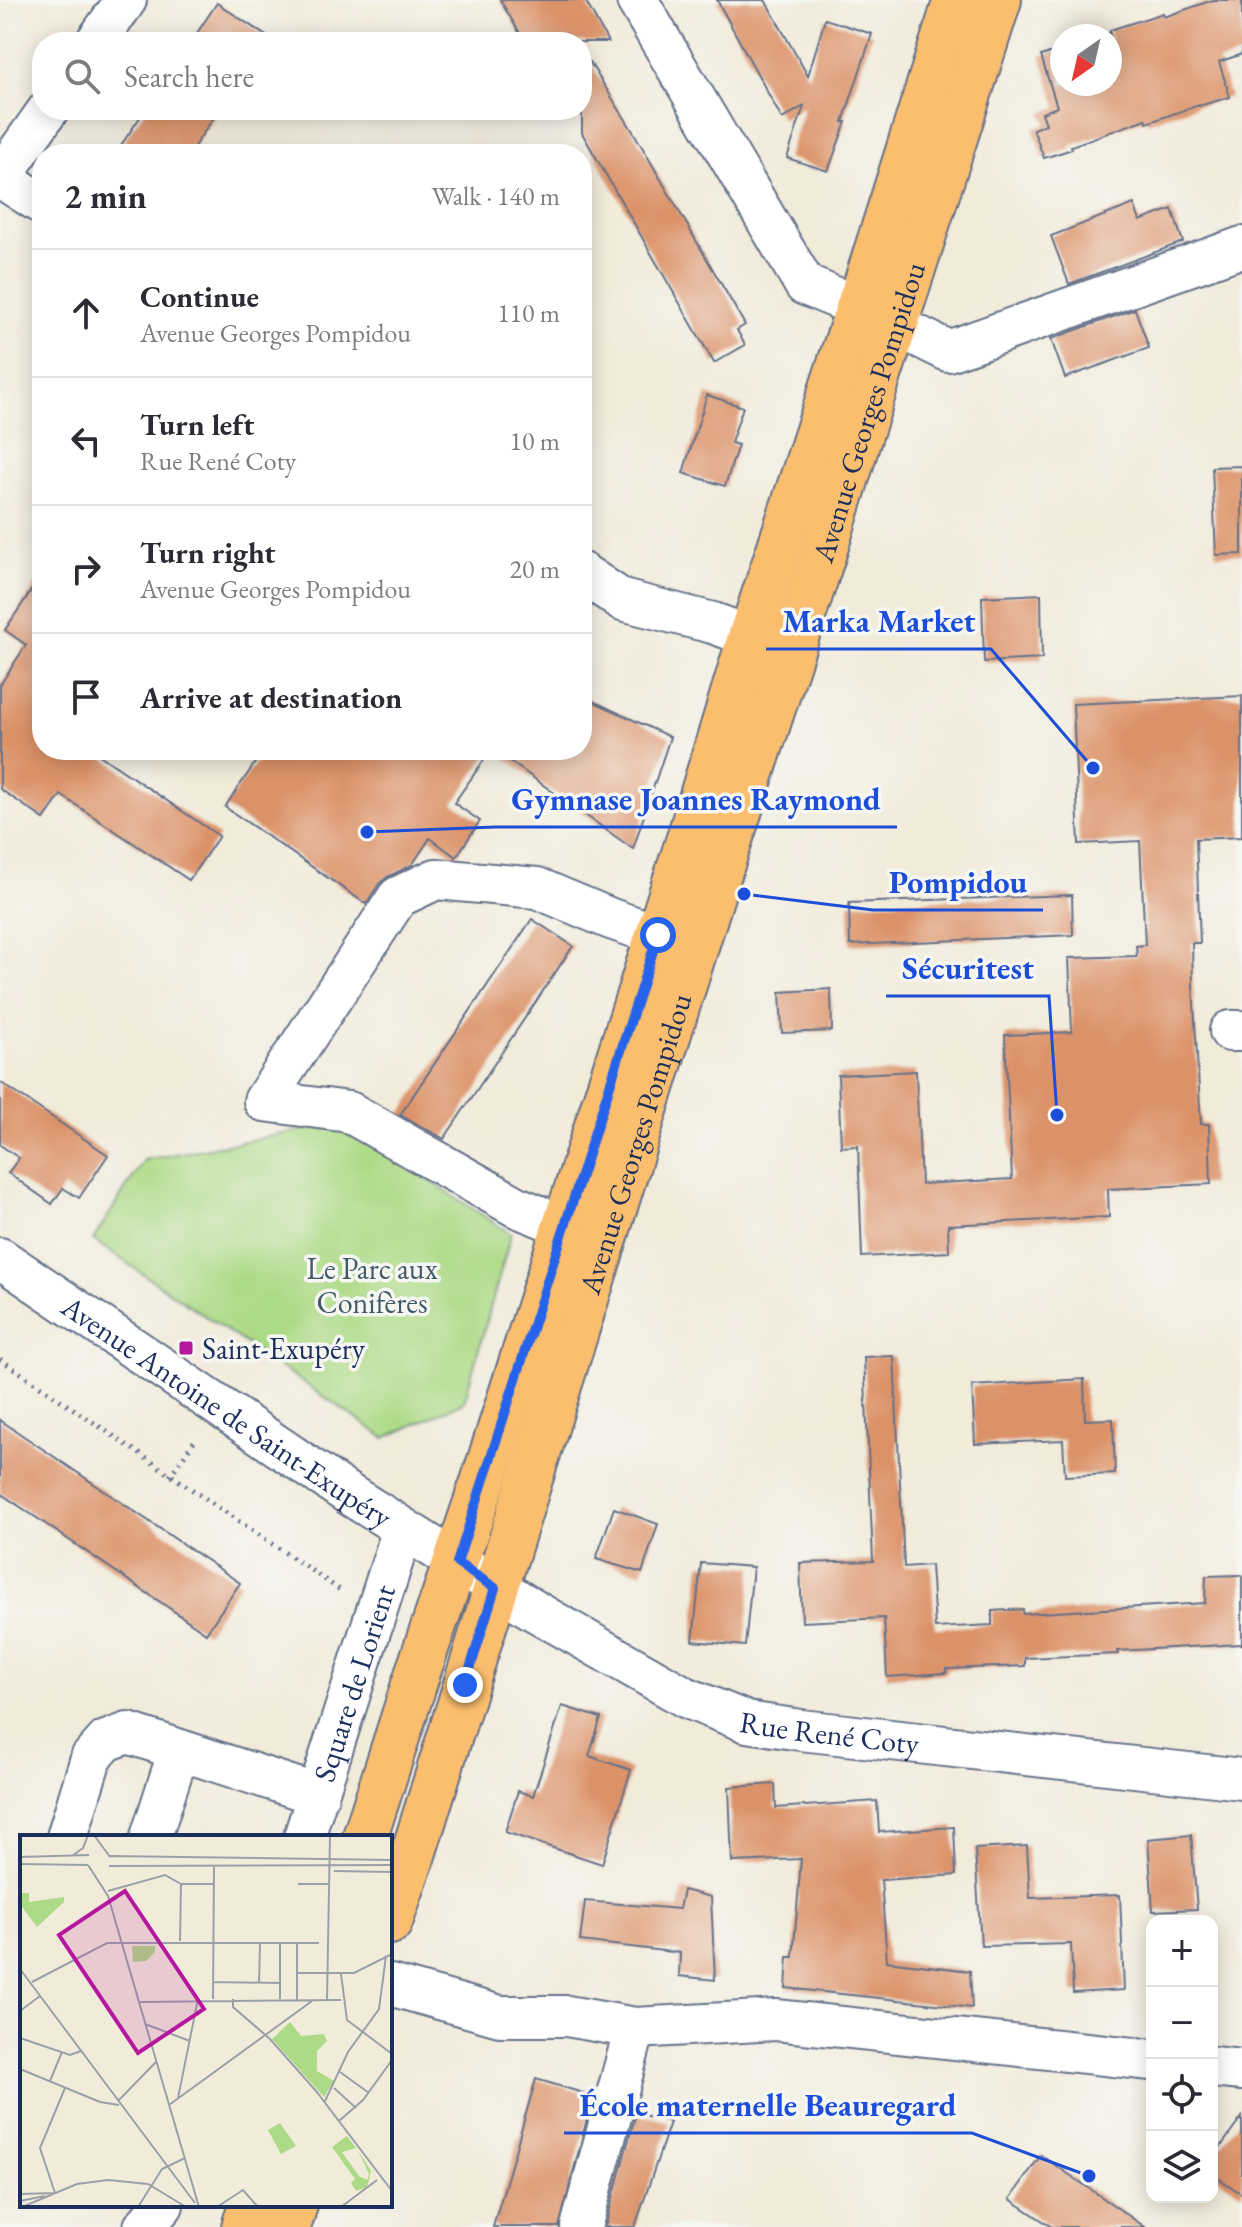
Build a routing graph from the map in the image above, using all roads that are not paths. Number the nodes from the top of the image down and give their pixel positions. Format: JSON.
{"nodes":[{"id":1,"x":126,"y":0,"type":"edge"},
{"id":2,"x":637,"y":0,"type":"edge"},
{"id":3,"x":956,"y":0,"type":"edge"},
{"id":4,"x":999,"y":0,"type":"edge"},
{"id":5,"x":103,"y":32,"type":"edge"},
{"id":6,"x":41,"y":120,"type":"edge"},
{"id":7,"x":0,"y":177,"type":"edge"},
{"id":8,"x":32,"y":198,"type":"edge"},
{"id":9,"x":1242,"y":247,"type":"edge"},
{"id":10,"x":877,"y":316,"type":"junction"},
{"id":11,"x":592,"y":580,"type":"edge"},
{"id":12,"x":750,"y":638,"type":"junction"},
{"id":13,"x":792,"y":651,"type":"junction"},
{"id":14,"x":658,"y":935,"type":"junction"},
{"id":15,"x":584,"y":1232,"type":"junction"},
{"id":16,"x":0,"y":1258,"type":"edge"},
{"id":17,"x":403,"y":1529,"type":"junction"},
{"id":18,"x":457,"y":1563,"type":"junction"},
{"id":19,"x":495,"y":1588,"type":"junction"},
{"id":20,"x":179,"y":1750,"type":"junction"},
{"id":21,"x":1242,"y":1779,"type":"edge"},
{"id":22,"x":318,"y":1795,"type":"junction"},
{"id":23,"x":68,"y":1835,"type":"edge"},
{"id":24,"x":152,"y":1835,"type":"edge"},
{"id":25,"x":305,"y":1835,"type":"edge"},
{"id":26,"x":366,"y":1835,"type":"edge"},
{"id":27,"x":411,"y":1861,"type":"junction"},
{"id":28,"x":392,"y":1916,"type":"edge"},
{"id":29,"x":392,"y":1986,"type":"edge"},
{"id":30,"x":635,"y":2028,"type":"junction"},
{"id":31,"x":1146,"y":2059,"type":"edge"},
{"id":32,"x":1218,"y":2068,"type":"edge"},
{"id":33,"x":1242,"y":2070,"type":"edge"},
{"id":34,"x":161,"y":2207,"type":"edge"},
{"id":35,"x":250,"y":2207,"type":"edge"},
{"id":36,"x":294,"y":2207,"type":"edge"},
{"id":37,"x":144,"y":2227,"type":"edge"},
{"id":38,"x":244,"y":2227,"type":"edge"},
{"id":39,"x":288,"y":2227,"type":"edge"},
{"id":40,"x":581,"y":2227,"type":"edge"}],
"edges":[{"from":1,"to":5,"type":"street"},
{"from":2,"to":10,"type":"street"},
{"from":3,"to":10,"type":"main road","name":"Avenue Georges Pompidou"},
{"from":4,"to":10,"type":"main road","name":"Avenue Georges Pompidou"},
{"from":6,"to":7,"type":"street"},
{"from":7,"to":8,"type":"street"},
{"from":9,"to":10,"type":"street"},
{"from":10,"to":12,"type":"main road","name":"Avenue Georges Pompidou"},
{"from":10,"to":13,"type":"main road","name":"Avenue Georges Pompidou"},
{"from":11,"to":12,"type":"street"},
{"from":12,"to":13,"type":"street"},
{"from":12,"to":14,"type":"main road","name":"Avenue Georges Pompidou"},
{"from":13,"to":15,"type":"main road","name":"Avenue Georges Pompidou"},
{"from":14,"to":15,"type":"main road","name":"Avenue Georges Pompidou"},
{"from":14,"to":15,"type":"street"},
{"from":15,"to":18,"type":"main road","name":"Avenue Georges Pompidou"},
{"from":15,"to":19,"type":"main road","name":"Avenue Georges Pompidou"},
{"from":16,"to":17,"type":"street","name":"Avenue Antoine de Saint-Exupéry"},
{"from":17,"to":18,"type":"street","name":"Avenue Antoine de Saint-Exupéry"},
{"from":17,"to":22,"type":"street","name":"Square de Lorient"},
{"from":18,"to":19,"type":"street","name":"Rue René Coty"},
{"from":18,"to":26,"type":"main road","name":"Avenue Georges Pompidou"},
{"from":18,"to":27,"type":"main road"},
{"from":19,"to":21,"type":"street","name":"Rue René Coty"},
{"from":19,"to":27,"type":"main road","name":"Avenue Georges Pompidou"},
{"from":20,"to":22,"type":"street"},
{"from":20,"to":23,"type":"street"},
{"from":20,"to":24,"type":"street"},
{"from":22,"to":25,"type":"street","name":"Square de Lorient"},
{"from":27,"to":28,"type":"main road","name":"Avenue Georges Pompidou"},
{"from":29,"to":30,"type":"street"},
{"from":30,"to":31,"type":"street"},
{"from":30,"to":40,"type":"street"},
{"from":32,"to":33,"type":"street"},
{"from":34,"to":37,"type":"street"},
{"from":35,"to":38,"type":"main road"},
{"from":36,"to":39,"type":"main road"}]}
